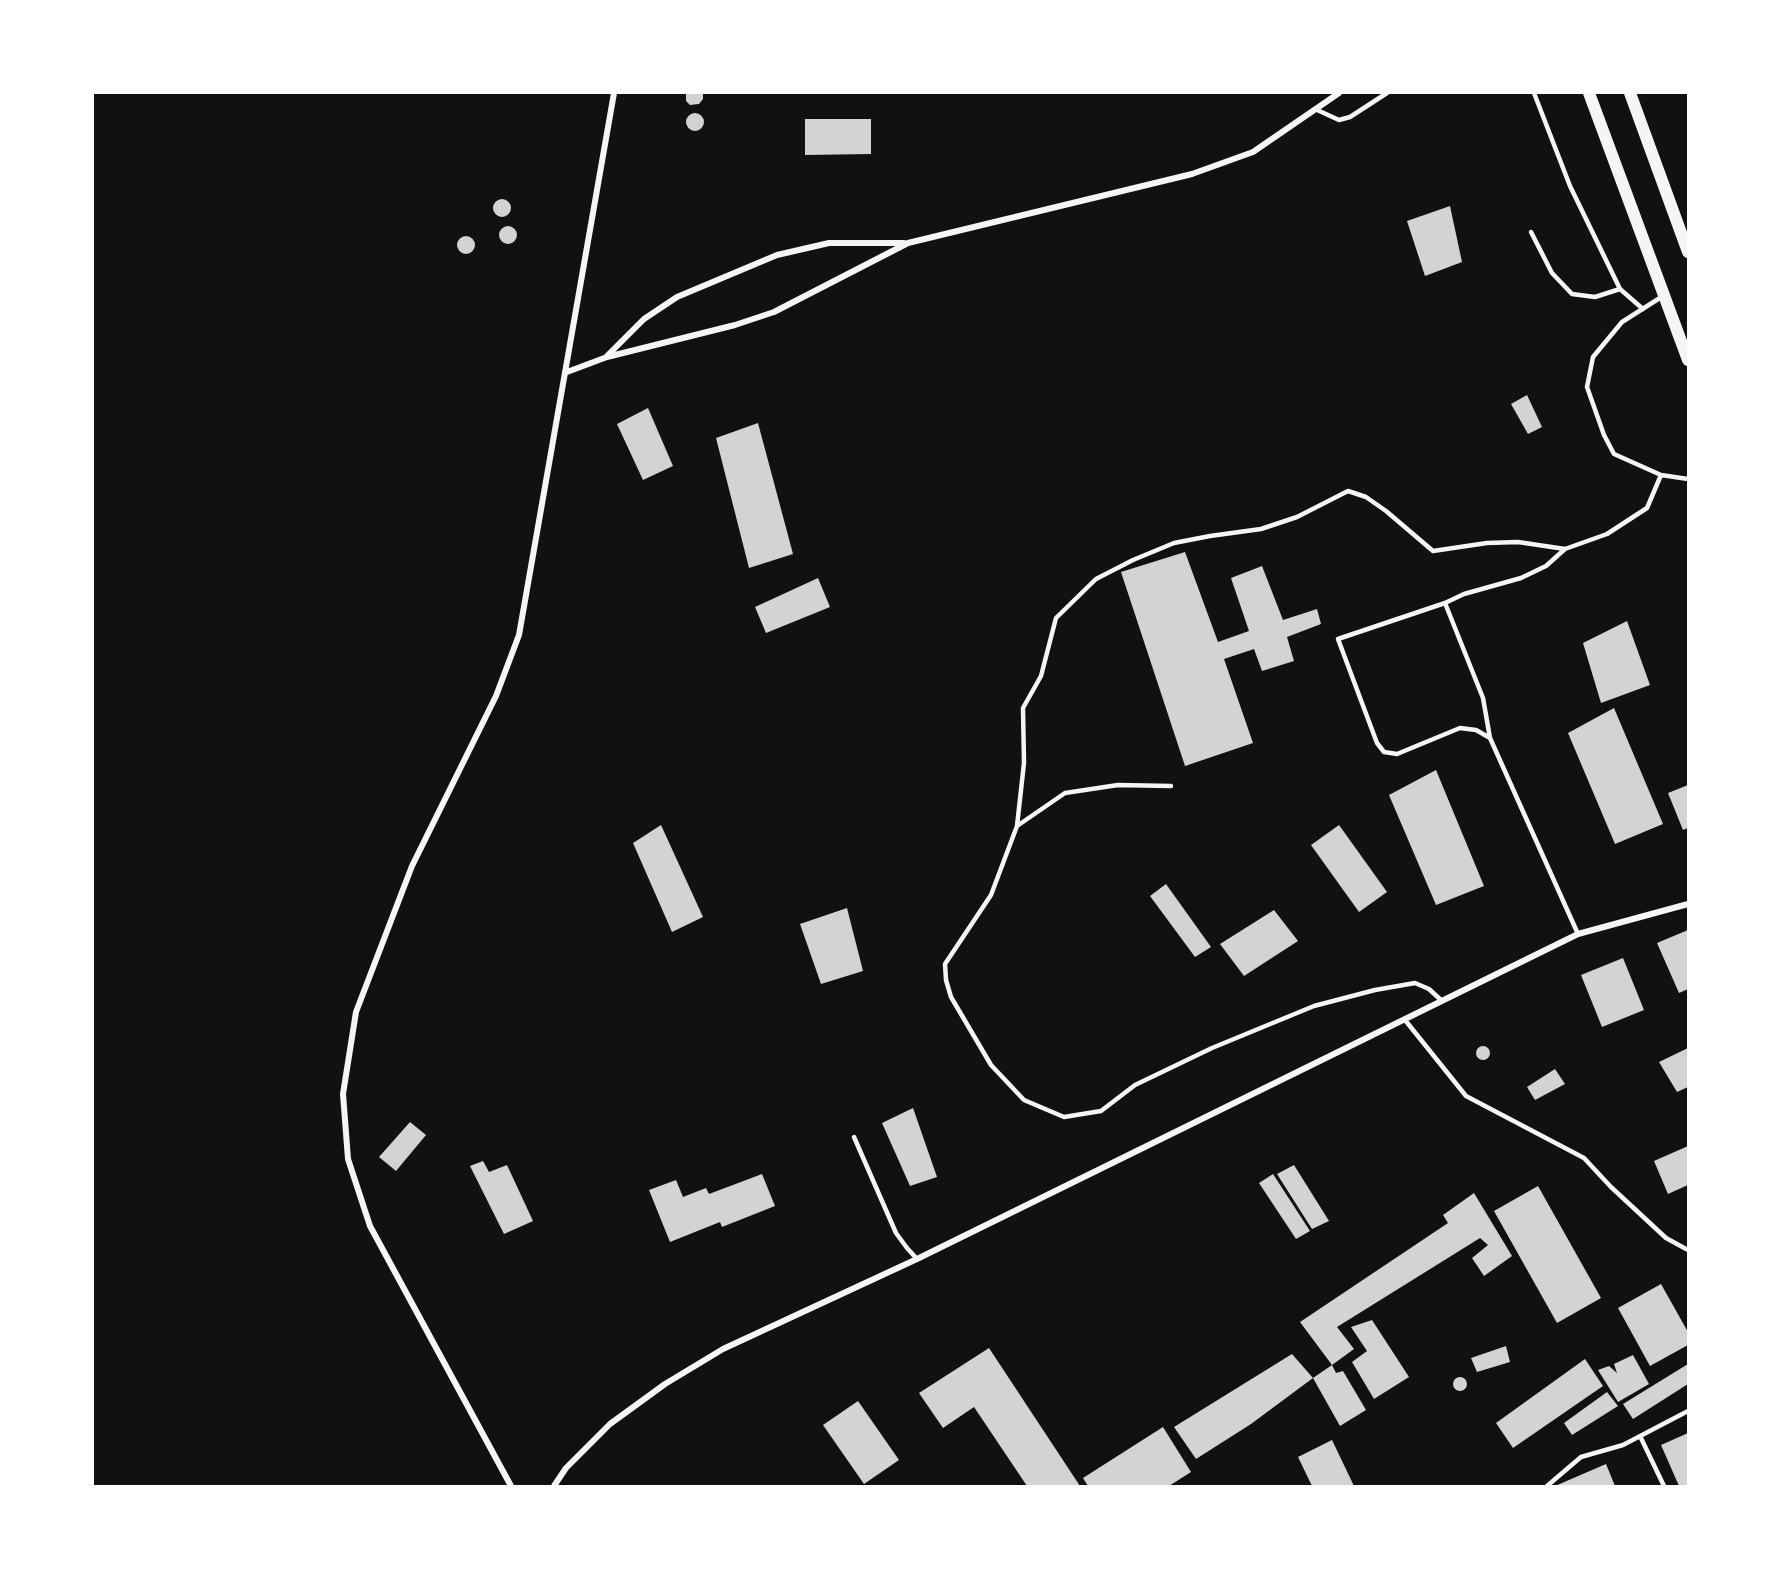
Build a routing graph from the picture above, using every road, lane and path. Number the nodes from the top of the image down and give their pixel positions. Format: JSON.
{"nodes":[{"id":1,"x":614,"y":93,"type":"edge"},
{"id":2,"x":1339,"y":93,"type":"edge"},
{"id":3,"x":1386,"y":93,"type":"edge"},
{"id":4,"x":1534,"y":93,"type":"edge"},
{"id":5,"x":1589,"y":93,"type":"edge"},
{"id":6,"x":1630,"y":93,"type":"edge"},
{"id":7,"x":1316,"y":109,"type":"junction"},
{"id":8,"x":1531,"y":232,"type":"dead end"},
{"id":9,"x":908,"y":243,"type":"junction"},
{"id":10,"x":1688,"y":252,"type":"edge"},
{"id":11,"x":1620,"y":289,"type":"junction"},
{"id":12,"x":1664,"y":295,"type":"junction"},
{"id":13,"x":1643,"y":309,"type":"junction"},
{"id":14,"x":1685,"y":344,"type":"edge"},
{"id":15,"x":607,"y":357,"type":"junction"},
{"id":16,"x":1688,"y":360,"type":"edge"},
{"id":17,"x":567,"y":372,"type":"junction"},
{"id":18,"x":1661,"y":475,"type":"junction"},
{"id":19,"x":1688,"y":479,"type":"edge"},
{"id":20,"x":1565,"y":549,"type":"junction"},
{"id":21,"x":1445,"y":603,"type":"junction"},
{"id":22,"x":1490,"y":738,"type":"junction"},
{"id":23,"x":1171,"y":786,"type":"dead end"},
{"id":24,"x":1017,"y":826,"type":"junction"},
{"id":25,"x":1688,"y":904,"type":"edge"},
{"id":26,"x":1578,"y":934,"type":"junction"},
{"id":27,"x":1442,"y":1001,"type":"junction"},
{"id":28,"x":1405,"y":1020,"type":"junction"},
{"id":29,"x":854,"y":1137,"type":"dead end"},
{"id":30,"x":1688,"y":1250,"type":"edge"},
{"id":31,"x":917,"y":1259,"type":"junction"},
{"id":32,"x":1688,"y":1411,"type":"edge"},
{"id":33,"x":1640,"y":1436,"type":"junction"},
{"id":34,"x":511,"y":1486,"type":"edge"},
{"id":35,"x":554,"y":1486,"type":"edge"},
{"id":36,"x":1547,"y":1486,"type":"edge"},
{"id":37,"x":1664,"y":1486,"type":"edge"}],
"edges":[{"from":1,"to":17,"type":"street"},
{"from":2,"to":7,"type":"street"},
{"from":3,"to":7,"type":"lane"},
{"from":4,"to":11,"type":"lane"},
{"from":5,"to":12,"type":"main road"},
{"from":6,"to":10,"type":"main road"},
{"from":7,"to":9,"type":"street"},
{"from":8,"to":11,"type":"lane"},
{"from":9,"to":15,"type":"street"},
{"from":9,"to":15,"type":"street"},
{"from":11,"to":13,"type":"lane"},
{"from":12,"to":13,"type":"lane"},
{"from":12,"to":14,"type":"main road"},
{"from":13,"to":18,"type":"lane"},
{"from":14,"to":16,"type":"main road"},
{"from":15,"to":17,"type":"street"},
{"from":17,"to":34,"type":"street"},
{"from":18,"to":19,"type":"lane"},
{"from":18,"to":20,"type":"lane"},
{"from":20,"to":21,"type":"lane"},
{"from":20,"to":24,"type":"lane"},
{"from":21,"to":22,"type":"lane"},
{"from":21,"to":22,"type":"lane"},
{"from":22,"to":26,"type":"lane"},
{"from":23,"to":24,"type":"lane"},
{"from":24,"to":27,"type":"lane"},
{"from":25,"to":26,"type":"street"},
{"from":26,"to":27,"type":"street"},
{"from":27,"to":28,"type":"street"},
{"from":28,"to":30,"type":"lane"},
{"from":28,"to":31,"type":"street"},
{"from":29,"to":31,"type":"lane"},
{"from":31,"to":35,"type":"street"},
{"from":32,"to":33,"type":"lane"},
{"from":33,"to":36,"type":"lane"},
{"from":33,"to":37,"type":"lane"}]}
